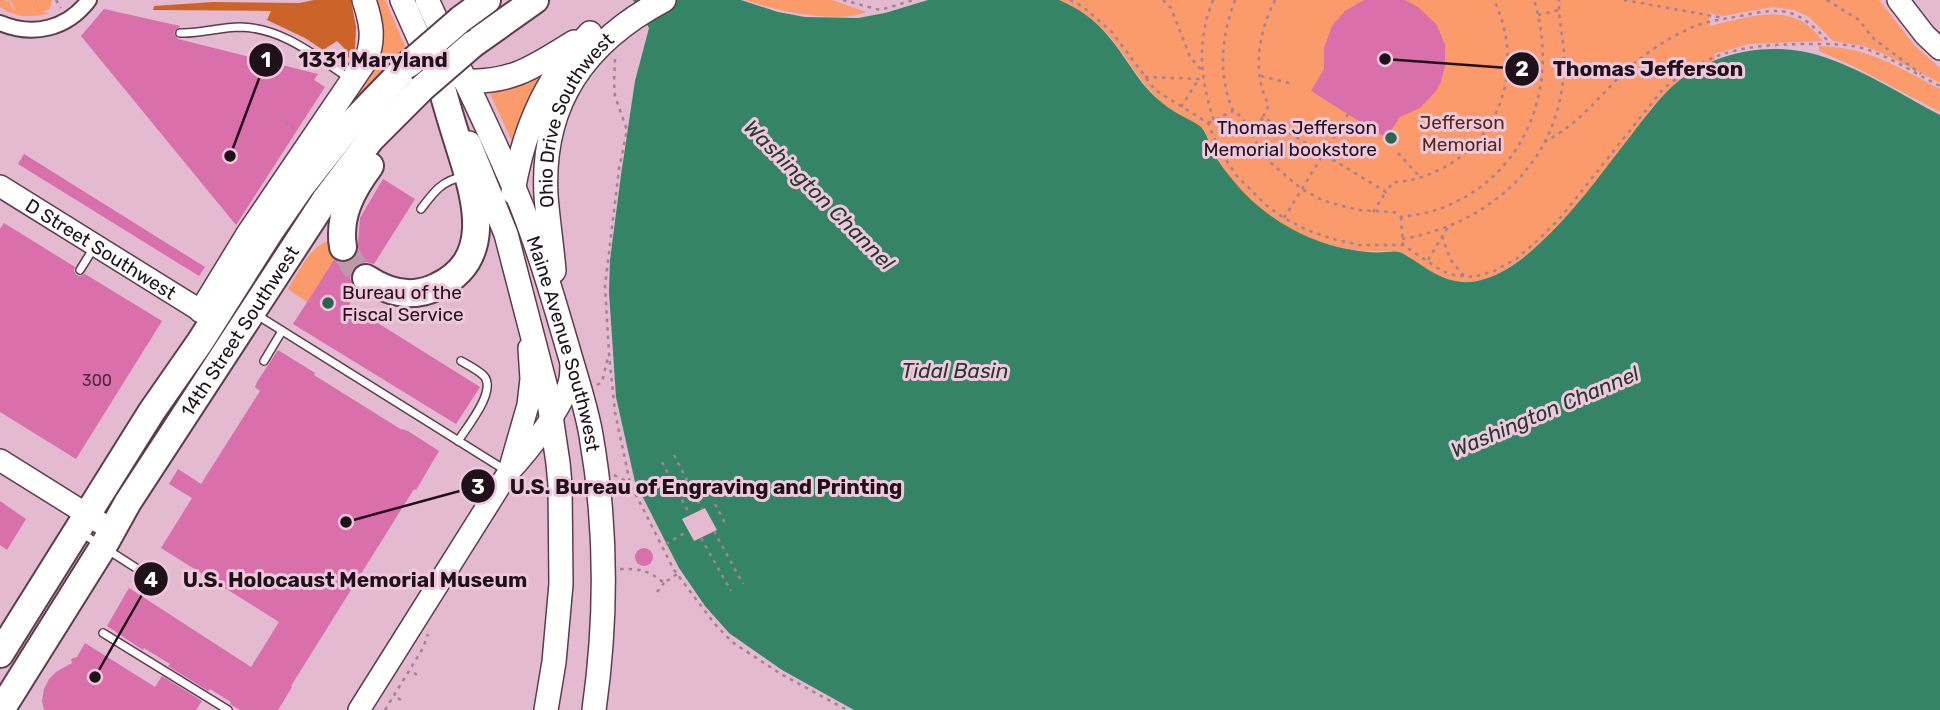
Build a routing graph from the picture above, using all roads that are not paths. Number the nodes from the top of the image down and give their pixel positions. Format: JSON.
{"nodes":[{"id":1,"x":89,"y":0,"type":"edge"},
{"id":2,"x":364,"y":0,"type":"edge"},
{"id":3,"x":402,"y":0,"type":"edge"},
{"id":4,"x":427,"y":0,"type":"edge"},
{"id":5,"x":487,"y":0,"type":"edge"},
{"id":6,"x":535,"y":0,"type":"edge"},
{"id":7,"x":664,"y":0,"type":"edge"},
{"id":8,"x":1898,"y":0,"type":"edge"},
{"id":9,"x":638,"y":5,"type":"edge"},
{"id":10,"x":0,"y":23,"type":"edge"},
{"id":11,"x":592,"y":31,"type":"junction"},
{"id":12,"x":180,"y":33,"type":"dead end"},
{"id":13,"x":1940,"y":49,"type":"edge"},
{"id":14,"x":353,"y":80,"type":"junction"},
{"id":15,"x":442,"y":86,"type":"junction"},
{"id":16,"x":469,"y":177,"type":"junction"},
{"id":17,"x":0,"y":186,"type":"edge"},
{"id":18,"x":514,"y":187,"type":"junction"},
{"id":19,"x":421,"y":209,"type":"dead end"},
{"id":20,"x":506,"y":234,"type":"junction"},
{"id":21,"x":95,"y":245,"type":"junction"},
{"id":22,"x":343,"y":247,"type":"tunnel mouth"},
{"id":23,"x":80,"y":270,"type":"dead end"},
{"id":24,"x":366,"y":278,"type":"tunnel mouth"},
{"id":25,"x":201,"y":311,"type":"junction"},
{"id":26,"x":250,"y":312,"type":"junction"},
{"id":27,"x":557,"y":312,"type":"junction"},
{"id":28,"x":528,"y":318,"type":"junction"},
{"id":29,"x":282,"y":331,"type":"junction"},
{"id":30,"x":264,"y":361,"type":"dead end"},
{"id":31,"x":461,"y":361,"type":"dead end"},
{"id":32,"x":571,"y":362,"type":"junction"},
{"id":33,"x":152,"y":411,"type":"junction"},
{"id":34,"x":551,"y":417,"type":"junction"},
{"id":35,"x":458,"y":440,"type":"junction"},
{"id":36,"x":1,"y":462,"type":"edge"},
{"id":37,"x":508,"y":473,"type":"junction"},
{"id":38,"x":83,"y":523,"type":"junction"},
{"id":39,"x":107,"y":538,"type":"junction"},
{"id":40,"x":147,"y":575,"type":"dead end"},
{"id":41,"x":103,"y":633,"type":"dead end"},
{"id":42,"x":0,"y":654,"type":"edge"},
{"id":43,"x":1,"y":710,"type":"edge"},
{"id":44,"x":228,"y":710,"type":"edge"},
{"id":45,"x":359,"y":710,"type":"edge"},
{"id":46,"x":546,"y":710,"type":"edge"},
{"id":47,"x":594,"y":710,"type":"edge"}],
"edges":[{"from":1,"to":10,"type":"street"},
{"from":2,"to":14,"type":"main road"},
{"from":3,"to":15,"type":"main road","name":"Maine Avenue Southwest"},
{"from":4,"to":15,"type":"main road","name":"Maine Avenue Southwest"},
{"from":5,"to":33,"type":"highway","name":"14th Street Southwest","bridge":true},
{"from":6,"to":15,"type":"highway","name":"14th Street Southwest","bridge":true},
{"from":7,"to":9,"type":"main road","name":"Ohio Drive Southwest"},
{"from":8,"to":13,"type":"main road"},
{"from":9,"to":11,"type":"main road","name":"Ohio Drive Southwest"},
{"from":9,"to":27,"type":"main road","name":"Ohio Drive Southwest"},
{"from":11,"to":15,"type":"main road"},
{"from":11,"to":18,"type":"main road","name":"Ohio Drive Southwest"},
{"from":12,"to":14,"type":"lane"},
{"from":14,"to":25,"type":"main road"},
{"from":15,"to":16,"type":"highway"},
{"from":15,"to":18,"type":"main road","name":"Maine Avenue Southwest"},
{"from":15,"to":20,"type":"main road","name":"Maine Avenue Southwest"},
{"from":15,"to":22,"type":"highway"},
{"from":15,"to":26,"type":"highway","name":"14th Street Southwest"},
{"from":16,"to":19,"type":"lane"},
{"from":16,"to":24,"type":"highway"},
{"from":17,"to":21,"type":"main road","name":"D Street Southwest"},
{"from":18,"to":20,"type":"main road","name":"Ohio Drive Southwest"},
{"from":18,"to":27,"type":"main road","name":"Maine Avenue Southwest"},
{"from":20,"to":28,"type":"main road","name":"Maine Avenue Southwest"},
{"from":21,"to":23,"type":"lane"},
{"from":21,"to":25,"type":"main road","name":"D Street Southwest"},
{"from":25,"to":33,"type":"highway"},
{"from":26,"to":29,"type":"lane"},
{"from":26,"to":39,"type":"highway","name":"14th Street Southwest"},
{"from":27,"to":32,"type":"main road","name":"Maine Avenue Southwest"},
{"from":28,"to":34,"type":"main road","name":"Maine Avenue Southwest"},
{"from":28,"to":37,"type":"main road"},
{"from":29,"to":30,"type":"lane"},
{"from":29,"to":35,"type":"lane"},
{"from":31,"to":35,"type":"lane"},
{"from":32,"to":34,"type":"main road"},
{"from":32,"to":47,"type":"main road","name":"Maine Avenue Southwest"},
{"from":33,"to":38,"type":"highway","name":"14th Street Southwest"},
{"from":34,"to":37,"type":"main road"},
{"from":34,"to":46,"type":"main road","name":"Maine Avenue Southwest"},
{"from":35,"to":37,"type":"lane"},
{"from":36,"to":38,"type":"main road"},
{"from":37,"to":45,"type":"main road"},
{"from":38,"to":39,"type":"main road"},
{"from":38,"to":42,"type":"highway","name":"14th Street Southwest"},
{"from":39,"to":40,"type":"lane"},
{"from":39,"to":43,"type":"highway","name":"14th Street Southwest"},
{"from":41,"to":44,"type":"lane"}]}
